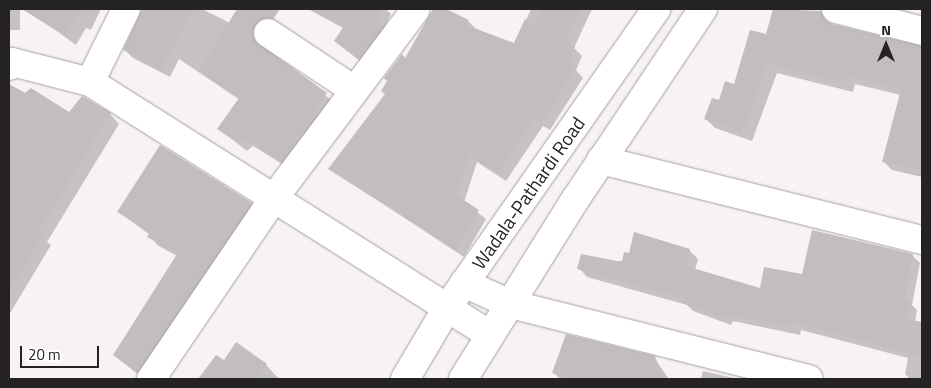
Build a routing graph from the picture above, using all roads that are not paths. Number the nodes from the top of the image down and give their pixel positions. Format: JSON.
{"nodes":[{"id":1,"x":126,"y":9,"type":"edge"},
{"id":2,"x":656,"y":9,"type":"edge"},
{"id":3,"x":703,"y":9,"type":"edge"},
{"id":4,"x":836,"y":9,"type":"edge"},
{"id":5,"x":415,"y":10,"type":"edge"},
{"id":6,"x":922,"y":31,"type":"edge"},
{"id":7,"x":268,"y":33,"type":"dead end"},
{"id":8,"x":9,"y":66,"type":"edge"},
{"id":9,"x":90,"y":82,"type":"junction"},
{"id":10,"x":354,"y":90,"type":"junction"},
{"id":11,"x":601,"y":160,"type":"junction"},
{"id":12,"x":274,"y":198,"type":"junction"},
{"id":13,"x":922,"y":240,"type":"edge"},
{"id":14,"x":464,"y":283,"type":"junction"},
{"id":15,"x":510,"y":304,"type":"junction"},
{"id":16,"x":447,"y":308,"type":"junction"},
{"id":17,"x":490,"y":335,"type":"junction"},
{"id":18,"x":151,"y":379,"type":"edge"},
{"id":19,"x":405,"y":379,"type":"edge"},
{"id":20,"x":463,"y":379,"type":"edge"},
{"id":21,"x":809,"y":379,"type":"edge"}],
"edges":[{"from":1,"to":9,"type":"street"},
{"from":2,"to":14,"type":"street","name":"Wadala-Pathardi Road"},
{"from":3,"to":11,"type":"street"},
{"from":4,"to":6,"type":"street"},
{"from":5,"to":10,"type":"street"},
{"from":7,"to":10,"type":"street"},
{"from":8,"to":9,"type":"street"},
{"from":9,"to":12,"type":"street"},
{"from":10,"to":12,"type":"street"},
{"from":11,"to":13,"type":"street"},
{"from":11,"to":15,"type":"street"},
{"from":12,"to":16,"type":"street"},
{"from":12,"to":18,"type":"street"},
{"from":14,"to":15,"type":"street"},
{"from":14,"to":16,"type":"street","name":"Wadala-Pathardi Road"},
{"from":15,"to":17,"type":"street"},
{"from":15,"to":21,"type":"street"},
{"from":16,"to":17,"type":"street"},
{"from":16,"to":19,"type":"street","name":"Wadala-Pathardi Road"},
{"from":17,"to":20,"type":"street"}]}
